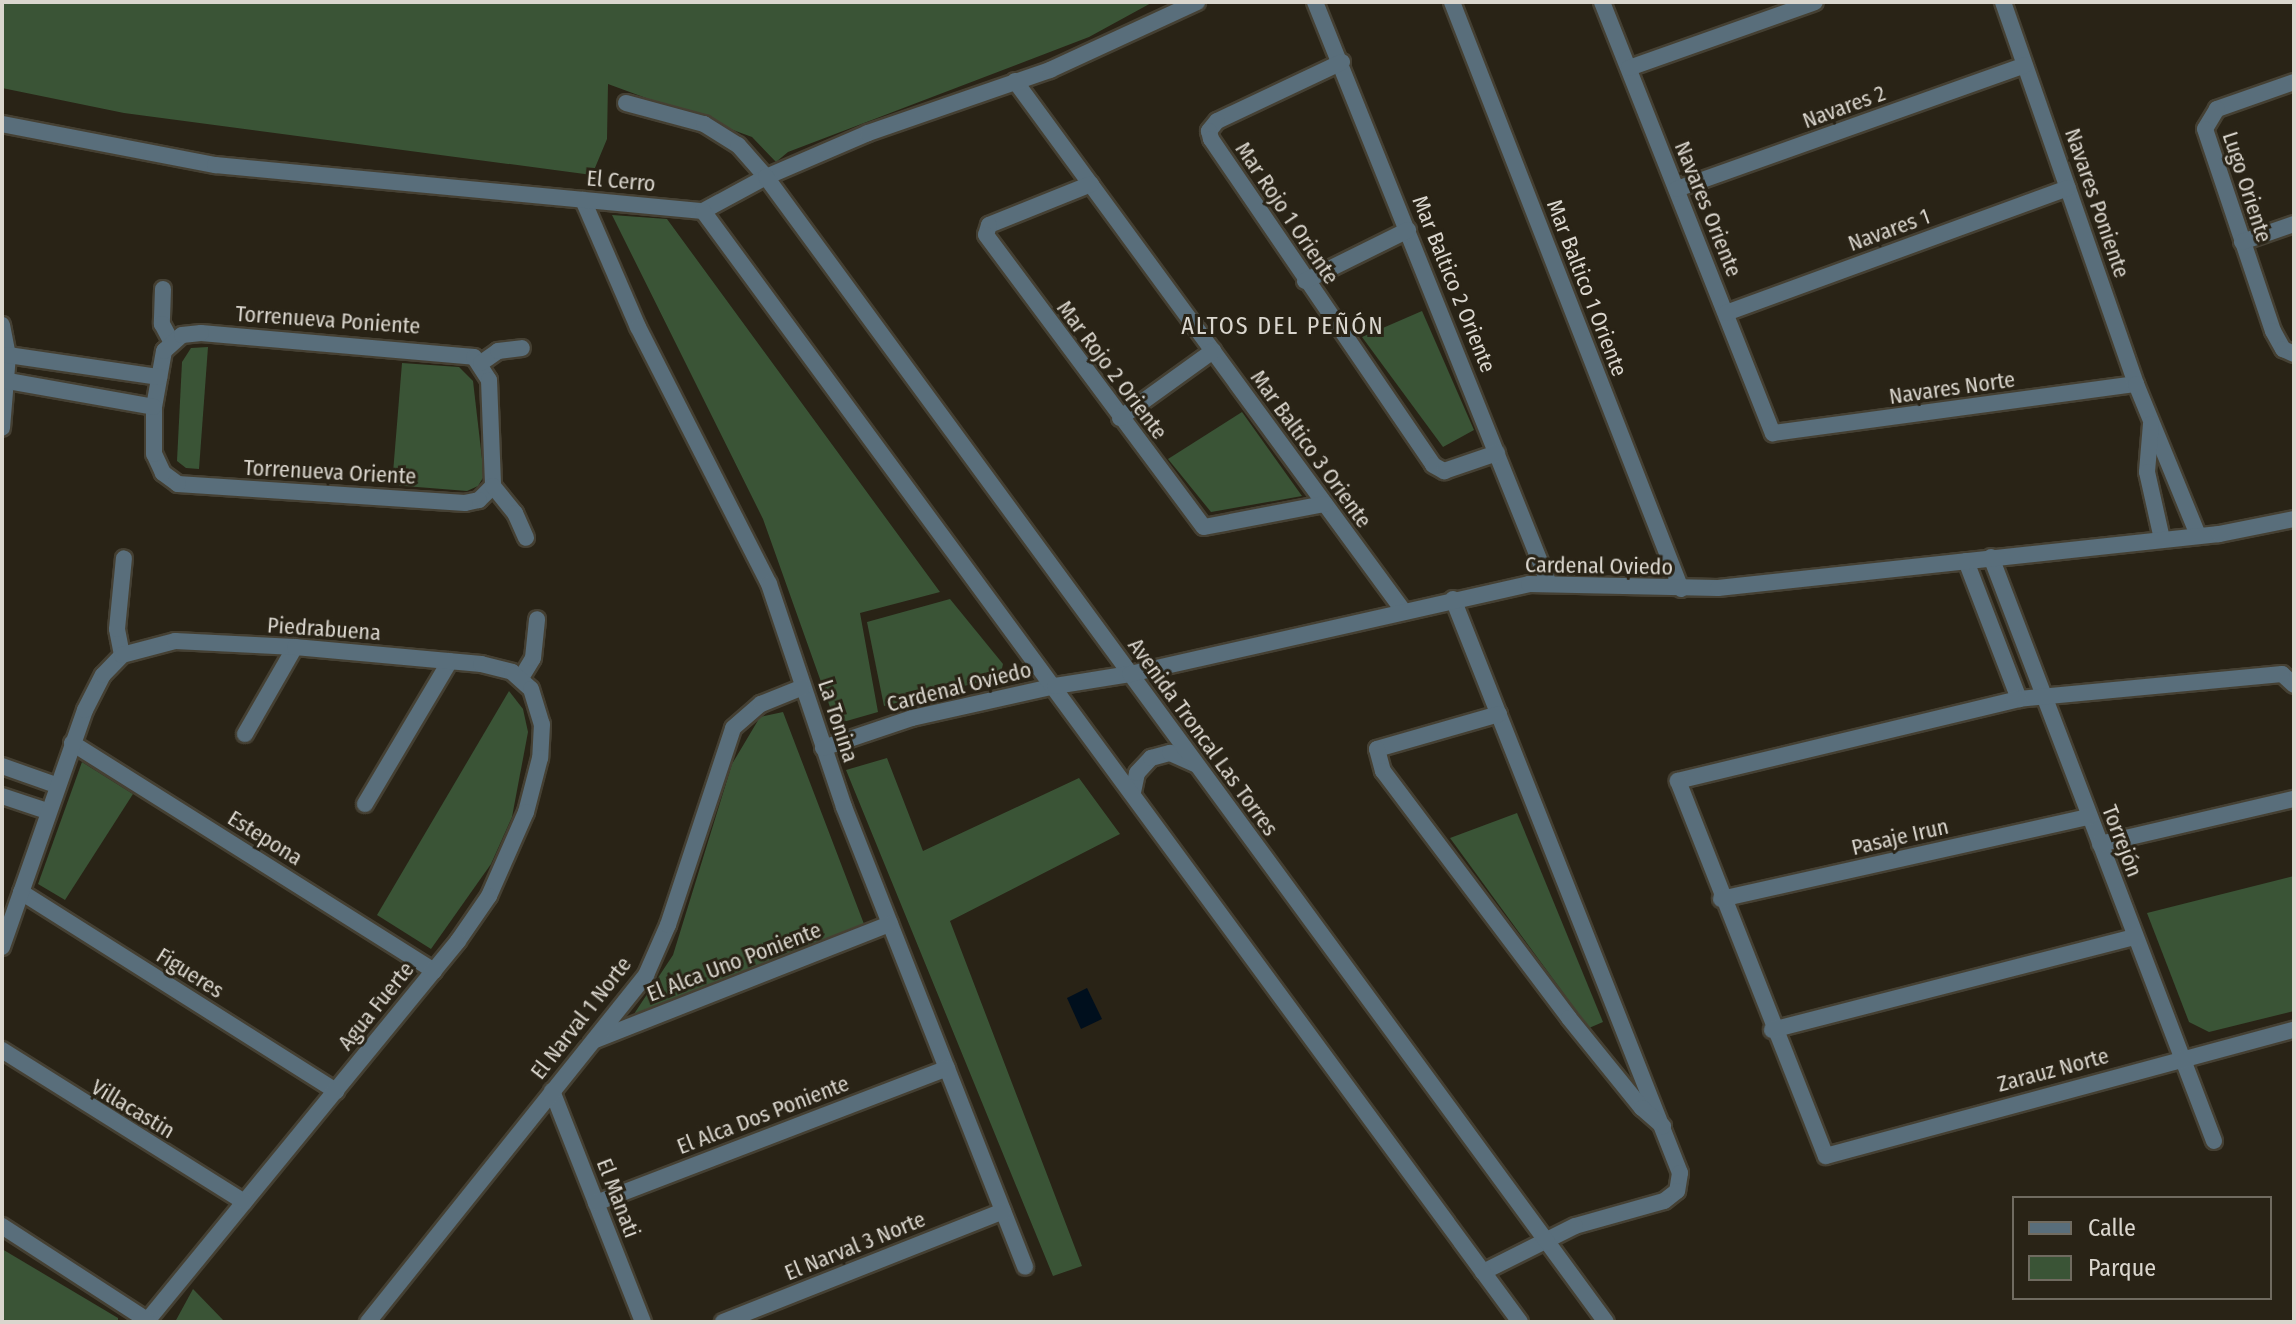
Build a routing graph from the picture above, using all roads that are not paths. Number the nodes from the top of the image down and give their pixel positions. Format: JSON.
{"nodes":[{"id":1,"x":1197,"y":2,"type":"edge"},
{"id":2,"x":1315,"y":2,"type":"edge"},
{"id":3,"x":1452,"y":2,"type":"edge"},
{"id":4,"x":1602,"y":2,"type":"edge"},
{"id":5,"x":1815,"y":2,"type":"edge"},
{"id":6,"x":2003,"y":2,"type":"edge"},
{"id":7,"x":1342,"y":62,"type":"junction"},
{"id":8,"x":2025,"y":65,"type":"junction"},
{"id":9,"x":1629,"y":68,"type":"junction"},
{"id":10,"x":1015,"y":81,"type":"junction"},
{"id":11,"x":2294,"y":82,"type":"edge"},
{"id":12,"x":626,"y":103,"type":"dead end"},
{"id":13,"x":2,"y":124,"type":"edge"},
{"id":14,"x":766,"y":177,"type":"junction"},
{"id":15,"x":1091,"y":184,"type":"junction"},
{"id":16,"x":2068,"y":188,"type":"junction"},
{"id":17,"x":1677,"y":189,"type":"junction"},
{"id":18,"x":583,"y":200,"type":"junction"},
{"id":19,"x":703,"y":211,"type":"junction"},
{"id":20,"x":2294,"y":224,"type":"edge"},
{"id":21,"x":1408,"y":230,"type":"junction"},
{"id":22,"x":2242,"y":242,"type":"junction"},
{"id":23,"x":1305,"y":281,"type":"junction"},
{"id":24,"x":163,"y":289,"type":"dead end"},
{"id":25,"x":1726,"y":313,"type":"junction"},
{"id":26,"x":2,"y":325,"type":"edge"},
{"id":27,"x":171,"y":341,"type":"junction"},
{"id":28,"x":522,"y":348,"type":"dead end"},
{"id":29,"x":1213,"y":351,"type":"junction"},
{"id":30,"x":2292,"y":353,"type":"edge"},
{"id":31,"x":8,"y":355,"type":"junction"},
{"id":32,"x":481,"y":363,"type":"junction"},
{"id":33,"x":159,"y":377,"type":"junction"},
{"id":34,"x":8,"y":381,"type":"junction"},
{"id":35,"x":2136,"y":384,"type":"junction"},
{"id":36,"x":154,"y":407,"type":"junction"},
{"id":37,"x":1120,"y":418,"type":"junction"},
{"id":38,"x":2151,"y":418,"type":"junction"},
{"id":39,"x":2,"y":428,"type":"edge"},
{"id":40,"x":1773,"y":433,"type":"joint"},
{"id":41,"x":1497,"y":453,"type":"junction"},
{"id":42,"x":493,"y":486,"type":"junction"},
{"id":43,"x":1325,"y":504,"type":"junction"},
{"id":44,"x":2294,"y":519,"type":"edge"},
{"id":45,"x":2198,"y":535,"type":"junction"},
{"id":46,"x":526,"y":538,"type":"dead end"},
{"id":47,"x":2162,"y":539,"type":"junction"},
{"id":48,"x":1991,"y":557,"type":"junction"},
{"id":49,"x":124,"y":558,"type":"dead end"},
{"id":50,"x":1966,"y":561,"type":"junction"},
{"id":51,"x":1549,"y":584,"type":"junction"},
{"id":52,"x":1681,"y":589,"type":"junction"},
{"id":53,"x":1453,"y":599,"type":"junction"},
{"id":54,"x":1402,"y":609,"type":"junction"},
{"id":55,"x":537,"y":619,"type":"dead end"},
{"id":56,"x":295,"y":647,"type":"junction"},
{"id":57,"x":122,"y":655,"type":"junction"},
{"id":58,"x":450,"y":661,"type":"junction"},
{"id":59,"x":1130,"y":674,"type":"junction"},
{"id":60,"x":521,"y":678,"type":"junction"},
{"id":61,"x":2294,"y":685,"type":"edge"},
{"id":62,"x":1055,"y":686,"type":"junction"},
{"id":63,"x":803,"y":687,"type":"junction"},
{"id":64,"x":2019,"y":699,"type":"junction"},
{"id":65,"x":2045,"y":699,"type":"junction"},
{"id":66,"x":1499,"y":714,"type":"junction"},
{"id":67,"x":245,"y":734,"type":"dead end"},
{"id":68,"x":72,"y":743,"type":"junction"},
{"id":69,"x":823,"y":748,"type":"junction"},
{"id":70,"x":1195,"y":764,"type":"junction"},
{"id":71,"x":2,"y":766,"type":"edge"},
{"id":72,"x":56,"y":785,"type":"junction"},
{"id":73,"x":1133,"y":792,"type":"junction"},
{"id":74,"x":2,"y":796,"type":"edge"},
{"id":75,"x":2294,"y":799,"type":"edge"},
{"id":76,"x":365,"y":804,"type":"dead end"},
{"id":77,"x":47,"y":811,"type":"junction"},
{"id":78,"x":2089,"y":817,"type":"junction"},
{"id":79,"x":2100,"y":844,"type":"junction"},
{"id":80,"x":21,"y":892,"type":"junction"},
{"id":81,"x":1721,"y":899,"type":"junction"},
{"id":82,"x":890,"y":924,"type":"junction"},
{"id":83,"x":2135,"y":937,"type":"junction"},
{"id":84,"x":2,"y":947,"type":"edge"},
{"id":85,"x":434,"y":971,"type":"junction"},
{"id":86,"x":1772,"y":1030,"type":"junction"},
{"id":87,"x":2294,"y":1030,"type":"edge"},
{"id":88,"x":593,"y":1041,"type":"junction"},
{"id":89,"x":2,"y":1050,"type":"edge"},
{"id":90,"x":2181,"y":1057,"type":"junction"},
{"id":91,"x":947,"y":1068,"type":"junction"},
{"id":92,"x":336,"y":1091,"type":"junction"},
{"id":93,"x":552,"y":1091,"type":"junction"},
{"id":94,"x":1665,"y":1127,"type":"junction"},
{"id":95,"x":2214,"y":1141,"type":"dead end"},
{"id":96,"x":244,"y":1202,"type":"junction"},
{"id":97,"x":596,"y":1203,"type":"junction"},
{"id":98,"x":1003,"y":1211,"type":"junction"},
{"id":99,"x":2,"y":1226,"type":"edge"},
{"id":100,"x":1543,"y":1239,"type":"junction"},
{"id":101,"x":1025,"y":1267,"type":"dead end"},
{"id":102,"x":1483,"y":1272,"type":"junction"},
{"id":103,"x":146,"y":1321,"type":"edge"},
{"id":104,"x":368,"y":1322,"type":"edge"},
{"id":105,"x":643,"y":1322,"type":"edge"},
{"id":106,"x":723,"y":1322,"type":"edge"},
{"id":107,"x":1520,"y":1322,"type":"edge"},
{"id":108,"x":1606,"y":1322,"type":"edge"}],
"edges":[{"from":1,"to":10,"type":"street"},
{"from":2,"to":7,"type":"street","name":"Mar Baltico 2 Oriente"},
{"from":3,"to":52,"type":"street","name":"Mar Baltico 1 Oriente"},
{"from":4,"to":9,"type":"street","name":"Navares Oriente"},
{"from":5,"to":9,"type":"street"},
{"from":6,"to":8,"type":"street","name":"Navares Poniente"},
{"from":7,"to":21,"type":"street","name":"Mar Baltico 2 Oriente"},
{"from":7,"to":23,"type":"street","name":"Mar Rojo 1 Oriente"},
{"from":8,"to":16,"type":"street","name":"Navares Poniente"},
{"from":8,"to":17,"type":"street","name":"Navares 2"},
{"from":9,"to":17,"type":"street","name":"Navares Oriente"},
{"from":10,"to":14,"type":"street"},
{"from":10,"to":15,"type":"street","name":"Mar Baltico 3 Oriente"},
{"from":11,"to":22,"type":"street","name":"Lugo Oriente"},
{"from":12,"to":14,"type":"street","name":"Avenida Troncal Las Torres"},
{"from":13,"to":18,"type":"street","name":"El Cerro"},
{"from":14,"to":19,"type":"street"},
{"from":14,"to":59,"type":"street","name":"Avenida Troncal Las Torres"},
{"from":15,"to":29,"type":"street","name":"Mar Baltico 3 Oriente"},
{"from":15,"to":37,"type":"street","name":"Mar Rojo 2 Oriente"},
{"from":16,"to":25,"type":"street","name":"Navares 1"},
{"from":16,"to":35,"type":"street","name":"Navares Poniente"},
{"from":17,"to":25,"type":"street","name":"Navares Oriente"},
{"from":18,"to":19,"type":"street","name":"El Cerro"},
{"from":18,"to":63,"type":"street","name":"La Tonina"},
{"from":19,"to":62,"type":"street"},
{"from":20,"to":22,"type":"street"},
{"from":21,"to":23,"type":"street"},
{"from":21,"to":41,"type":"street","name":"Mar Baltico 2 Oriente"},
{"from":22,"to":30,"type":"street","name":"Lugo Oriente"},
{"from":23,"to":41,"type":"street","name":"Mar Rojo 1 Oriente"},
{"from":24,"to":27,"type":"street"},
{"from":25,"to":40,"type":"street","name":"Navares Oriente"},
{"from":26,"to":31,"type":"street"},
{"from":27,"to":32,"type":"street","name":"Torrenueva Poniente"},
{"from":27,"to":33,"type":"street"},
{"from":28,"to":32,"type":"street"},
{"from":29,"to":37,"type":"street"},
{"from":29,"to":43,"type":"street","name":"Mar Baltico 3 Oriente"},
{"from":31,"to":33,"type":"street"},
{"from":31,"to":34,"type":"street"},
{"from":32,"to":42,"type":"street"},
{"from":33,"to":36,"type":"street"},
{"from":34,"to":36,"type":"street"},
{"from":34,"to":39,"type":"street"},
{"from":35,"to":38,"type":"street","name":"Navares Poniente"},
{"from":35,"to":40,"type":"street","name":"Navares Norte"},
{"from":36,"to":42,"type":"street","name":"Torrenueva Oriente"},
{"from":37,"to":43,"type":"street","name":"Mar Rojo 2 Oriente"},
{"from":38,"to":45,"type":"street","name":"Navares Poniente"},
{"from":38,"to":47,"type":"street","name":"Navares Poniente"},
{"from":41,"to":51,"type":"street","name":"Mar Baltico 2 Oriente"},
{"from":42,"to":46,"type":"street"},
{"from":43,"to":54,"type":"street","name":"Mar Baltico 3 Oriente"},
{"from":44,"to":45,"type":"street","name":"Cardenal Oviedo"},
{"from":45,"to":47,"type":"street","name":"Cardenal Oviedo"},
{"from":47,"to":48,"type":"street","name":"Cardenal Oviedo"},
{"from":48,"to":50,"type":"street","name":"Cardenal Oviedo"},
{"from":48,"to":65,"type":"street","name":"Torrejón"},
{"from":49,"to":57,"type":"street"},
{"from":50,"to":52,"type":"street","name":"Cardenal Oviedo"},
{"from":50,"to":64,"type":"street"},
{"from":51,"to":52,"type":"street","name":"Cardenal Oviedo"},
{"from":51,"to":53,"type":"street","name":"Cardenal Oviedo"},
{"from":53,"to":54,"type":"street","name":"Cardenal Oviedo"},
{"from":53,"to":66,"type":"street"},
{"from":54,"to":59,"type":"street","name":"Cardenal Oviedo"},
{"from":55,"to":60,"type":"street"},
{"from":56,"to":57,"type":"street","name":"Piedrabuena"},
{"from":56,"to":58,"type":"street","name":"Piedrabuena"},
{"from":56,"to":67,"type":"street"},
{"from":57,"to":68,"type":"street"},
{"from":58,"to":60,"type":"street","name":"Piedrabuena"},
{"from":58,"to":76,"type":"street"},
{"from":59,"to":62,"type":"street","name":"Cardenal Oviedo"},
{"from":59,"to":70,"type":"street","name":"Avenida Troncal Las Torres"},
{"from":60,"to":85,"type":"street","name":"Agua Fuerte"},
{"from":61,"to":65,"type":"street"},
{"from":62,"to":69,"type":"street","name":"Cardenal Oviedo"},
{"from":62,"to":73,"type":"street"},
{"from":63,"to":69,"type":"street","name":"La Tonina"},
{"from":63,"to":88,"type":"street","name":"El Narval 1 Norte"},
{"from":64,"to":65,"type":"street"},
{"from":64,"to":81,"type":"street"},
{"from":65,"to":78,"type":"street","name":"Torrejón"},
{"from":66,"to":94,"type":"street"},
{"from":66,"to":94,"type":"street"},
{"from":68,"to":72,"type":"street"},
{"from":68,"to":85,"type":"street","name":"Estepona"},
{"from":69,"to":82,"type":"street","name":"La Tonina"},
{"from":70,"to":73,"type":"street"},
{"from":70,"to":100,"type":"street","name":"Avenida Troncal Las Torres"},
{"from":71,"to":72,"type":"street"},
{"from":72,"to":77,"type":"street"},
{"from":73,"to":102,"type":"street"},
{"from":74,"to":77,"type":"street"},
{"from":75,"to":79,"type":"street"},
{"from":77,"to":80,"type":"street"},
{"from":78,"to":79,"type":"street","name":"Torrejón"},
{"from":78,"to":81,"type":"street","name":"Pasaje Irun"},
{"from":79,"to":83,"type":"street","name":"Torrejón"},
{"from":80,"to":84,"type":"street"},
{"from":80,"to":92,"type":"street","name":"Figueres"},
{"from":81,"to":86,"type":"street"},
{"from":82,"to":88,"type":"street","name":"El Alca Uno Poniente"},
{"from":82,"to":91,"type":"street","name":"La Tonina"},
{"from":83,"to":86,"type":"street"},
{"from":83,"to":90,"type":"street","name":"Torrejón"},
{"from":85,"to":92,"type":"street","name":"Agua Fuerte"},
{"from":86,"to":90,"type":"street","name":"Zarauz Norte"},
{"from":87,"to":90,"type":"street","name":"Zarauz Norte"},
{"from":88,"to":93,"type":"street","name":"El Narval 1 Norte"},
{"from":89,"to":96,"type":"street","name":"Villacastin"},
{"from":90,"to":95,"type":"street","name":"Torrejón"},
{"from":91,"to":97,"type":"street","name":"El Alca Dos Poniente"},
{"from":91,"to":98,"type":"street","name":"La Tonina"},
{"from":92,"to":96,"type":"street","name":"Agua Fuerte"},
{"from":93,"to":97,"type":"street","name":"El Manati"},
{"from":93,"to":104,"type":"street","name":"El Narval 1 Norte"},
{"from":94,"to":100,"type":"street"},
{"from":96,"to":103,"type":"street","name":"Agua Fuerte"},
{"from":97,"to":105,"type":"street","name":"El Manati"},
{"from":98,"to":101,"type":"street","name":"La Tonina"},
{"from":98,"to":106,"type":"street","name":"El Narval 3 Norte"},
{"from":99,"to":103,"type":"street"},
{"from":100,"to":102,"type":"street"},
{"from":100,"to":108,"type":"street","name":"Avenida Troncal Las Torres"},
{"from":102,"to":107,"type":"street"}]}
